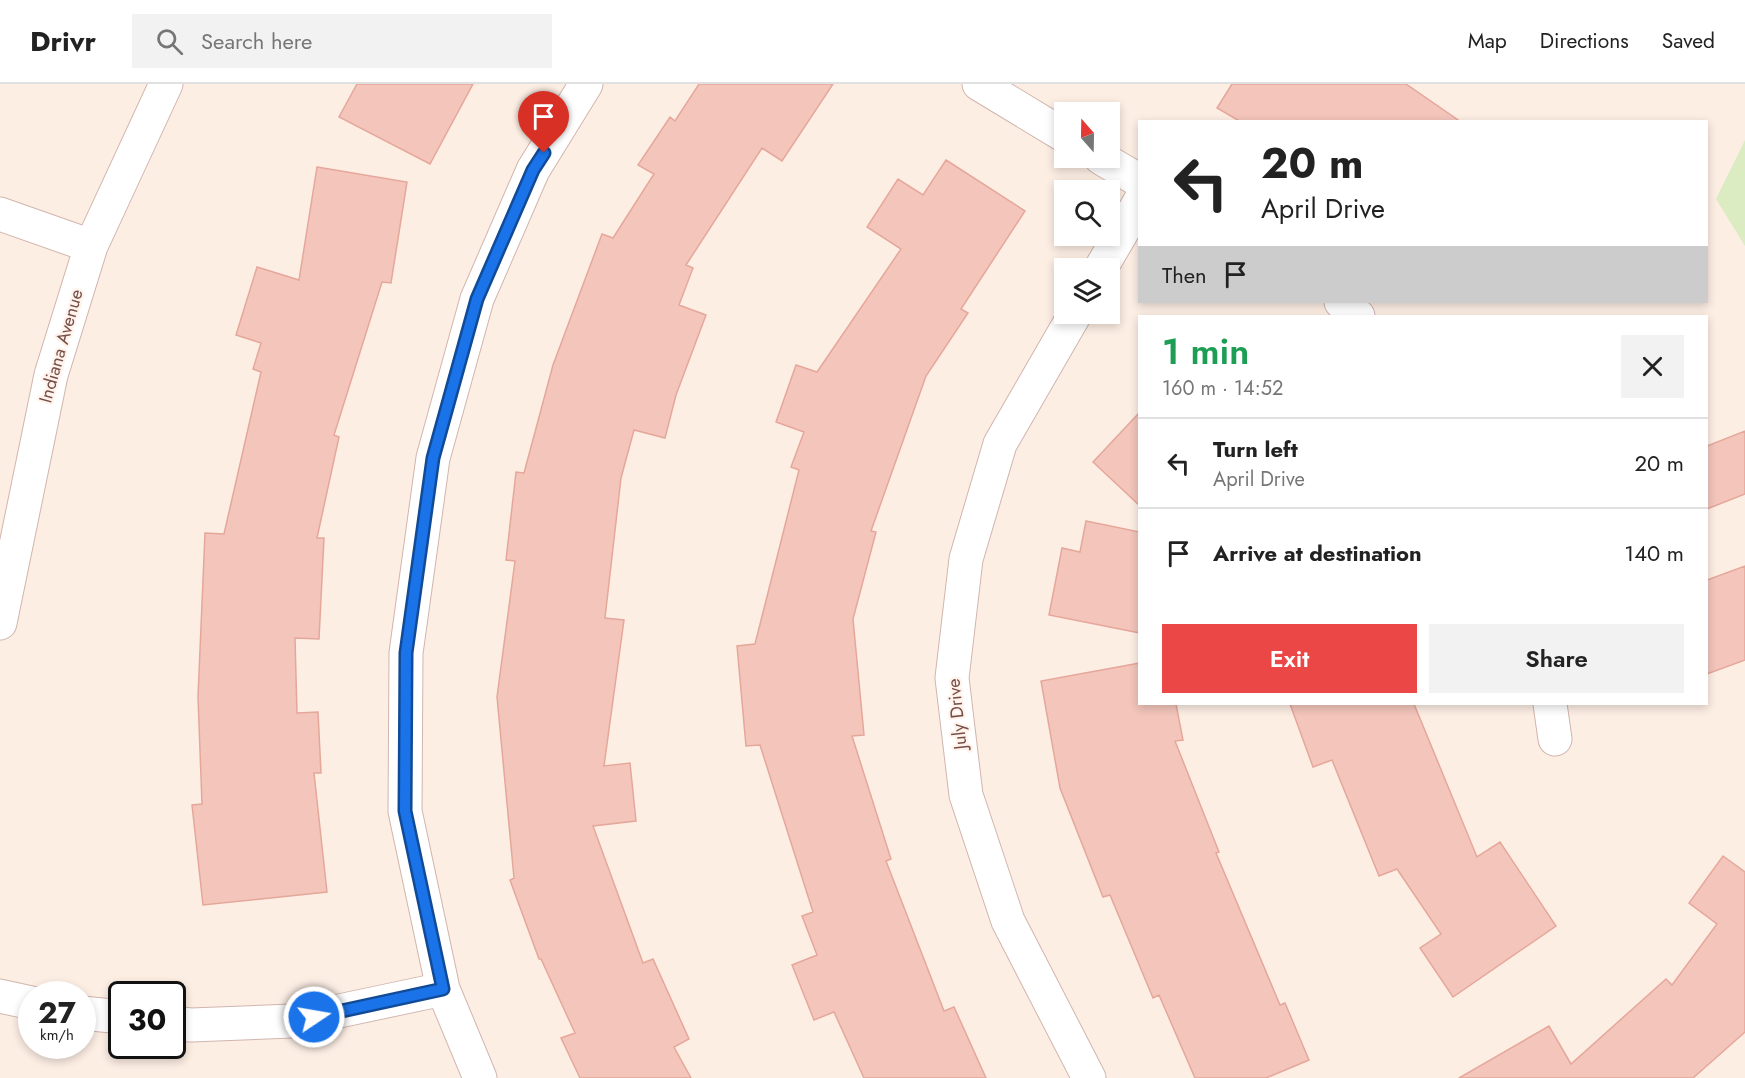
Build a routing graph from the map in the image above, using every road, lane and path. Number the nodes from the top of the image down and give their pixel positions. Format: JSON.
{"nodes":[{"id":1,"x":166,"y":84,"type":"edge"},
{"id":2,"x":586,"y":84,"type":"edge"},
{"id":3,"x":979,"y":84,"type":"edge"},
{"id":4,"x":1054,"y":129,"type":"edge"},
{"id":5,"x":1118,"y":168,"type":"edge"},
{"id":6,"x":1138,"y":180,"type":"edge"},
{"id":7,"x":1138,"y":204,"type":"edge"},
{"id":8,"x":0,"y":214,"type":"edge"},
{"id":9,"x":91,"y":246,"type":"junction"},
{"id":10,"x":1107,"y":258,"type":"edge"},
{"id":11,"x":1342,"y":303,"type":"edge"},
{"id":12,"x":1357,"y":315,"type":"edge"},
{"id":13,"x":1069,"y":324,"type":"edge"},
{"id":14,"x":0,"y":623,"type":"edge"},
{"id":15,"x":1550,"y":705,"type":"edge"},
{"id":16,"x":1555,"y":739,"type":"dead end"},
{"id":17,"x":443,"y":989,"type":"junction"},
{"id":18,"x":0,"y":996,"type":"edge"},
{"id":19,"x":18,"y":1000,"type":"edge"},
{"id":20,"x":186,"y":1024,"type":"edge"},
{"id":21,"x":480,"y":1078,"type":"edge"},
{"id":22,"x":1089,"y":1078,"type":"edge"}],
"edges":[{"from":1,"to":9,"type":"street","name":"Indiana Avenue"},
{"from":2,"to":17,"type":"street"},
{"from":3,"to":4,"type":"street"},
{"from":5,"to":6,"type":"street"},
{"from":7,"to":10,"type":"street"},
{"from":8,"to":9,"type":"street"},
{"from":9,"to":14,"type":"street","name":"Indiana Avenue"},
{"from":11,"to":12,"type":"street"},
{"from":13,"to":22,"type":"street","name":"July Drive"},
{"from":15,"to":16,"type":"street"},
{"from":17,"to":20,"type":"street"},
{"from":17,"to":21,"type":"street"},
{"from":18,"to":19,"type":"street"}]}
